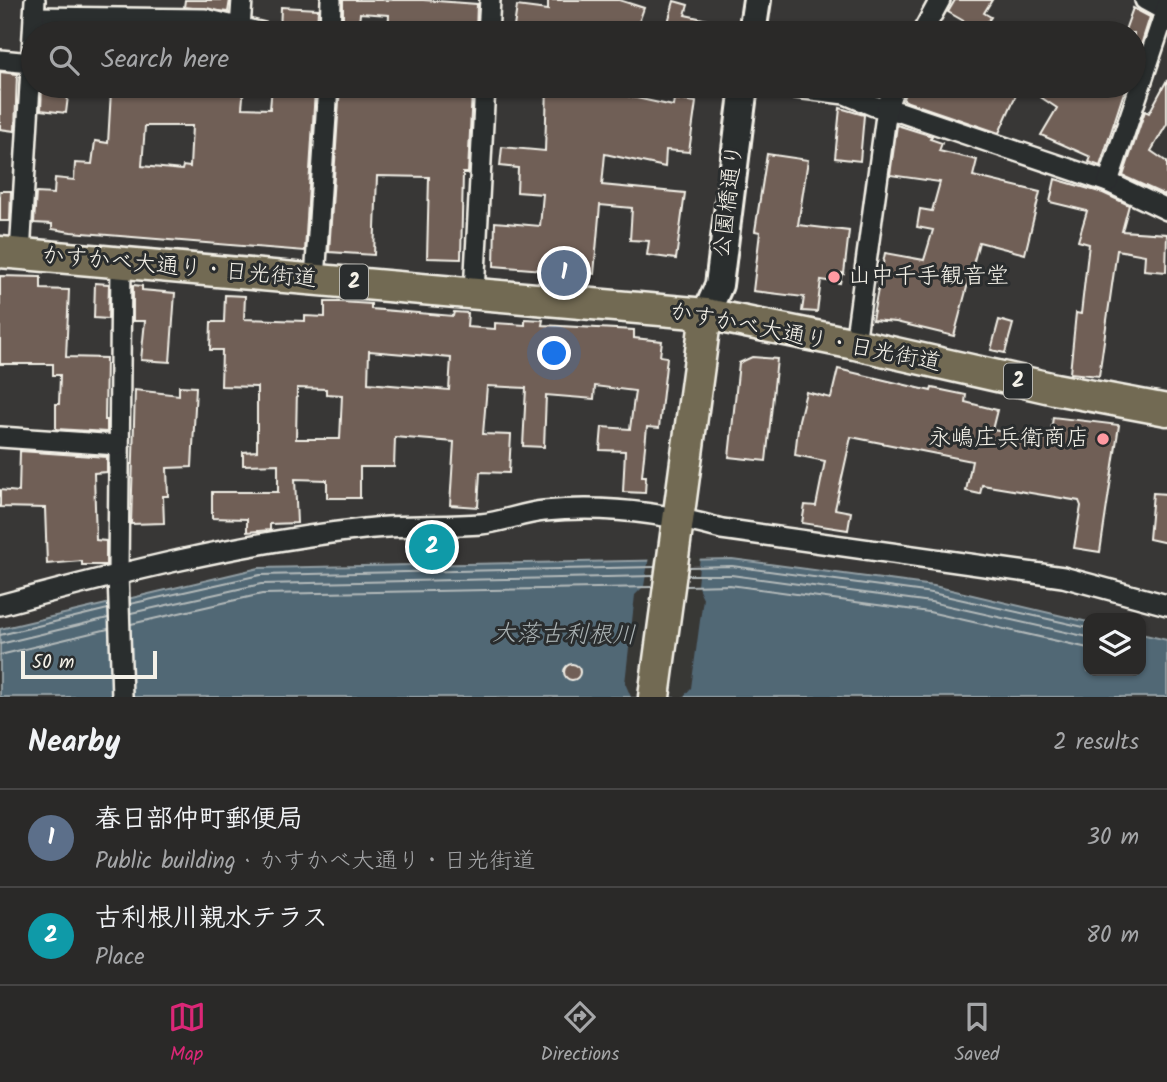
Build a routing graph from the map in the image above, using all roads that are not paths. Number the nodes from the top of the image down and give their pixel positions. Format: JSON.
{"nodes":[{"id":1,"x":242,"y":0,"type":"edge"},
{"id":2,"x":331,"y":0,"type":"edge"},
{"id":3,"x":491,"y":0,"type":"edge"},
{"id":4,"x":738,"y":0,"type":"edge"},
{"id":5,"x":757,"y":0,"type":"edge"},
{"id":6,"x":940,"y":0,"type":"edge"},
{"id":7,"x":1145,"y":0,"type":"edge"},
{"id":8,"x":34,"y":9,"type":"edge"},
{"id":9,"x":1167,"y":10,"type":"edge"},
{"id":10,"x":213,"y":21,"type":"edge"},
{"id":11,"x":240,"y":21,"type":"edge"},
{"id":12,"x":330,"y":21,"type":"edge"},
{"id":13,"x":489,"y":21,"type":"edge"},
{"id":14,"x":735,"y":21,"type":"edge"},
{"id":15,"x":754,"y":21,"type":"edge"},
{"id":16,"x":929,"y":21,"type":"edge"},
{"id":17,"x":0,"y":60,"type":"edge"},
{"id":18,"x":21,"y":62,"type":"edge"},
{"id":19,"x":1146,"y":71,"type":"edge"},
{"id":20,"x":27,"y":98,"type":"edge"},
{"id":21,"x":327,"y":98,"type":"edge"},
{"id":22,"x":484,"y":98,"type":"edge"},
{"id":23,"x":725,"y":98,"type":"edge"},
{"id":24,"x":742,"y":98,"type":"edge"},
{"id":25,"x":857,"y":98,"type":"edge"},
{"id":26,"x":890,"y":98,"type":"edge"},
{"id":27,"x":1137,"y":98,"type":"edge"},
{"id":28,"x":887,"y":108,"type":"junction"},
{"id":29,"x":1108,"y":182,"type":"junction"},
{"id":30,"x":1167,"y":210,"type":"edge"},
{"id":31,"x":10,"y":253,"type":"edge"},
{"id":32,"x":121,"y":263,"type":"junction"},
{"id":33,"x":314,"y":279,"type":"junction"},
{"id":34,"x":474,"y":292,"type":"junction"},
{"id":35,"x":706,"y":314,"type":"junction"},
{"id":36,"x":855,"y":344,"type":"junction"},
{"id":37,"x":1167,"y":410,"type":"edge"},
{"id":38,"x":0,"y":437,"type":"edge"},
{"id":39,"x":118,"y":445,"type":"junction"},
{"id":40,"x":678,"y":526,"type":"junction"},
{"id":41,"x":118,"y":573,"type":"junction"},
{"id":42,"x":0,"y":605,"type":"edge"},
{"id":43,"x":1167,"y":606,"type":"edge"},
{"id":44,"x":122,"y":697,"type":"edge"},
{"id":45,"x":654,"y":697,"type":"edge"}],
"edges":[{"from":1,"to":11,"type":"street"},
{"from":2,"to":12,"type":"street"},
{"from":3,"to":13,"type":"street"},
{"from":4,"to":14,"type":"main road"},
{"from":5,"to":15,"type":"main road"},
{"from":6,"to":16,"type":"street"},
{"from":7,"to":9,"type":"street"},
{"from":8,"to":10,"type":"street"},
{"from":9,"to":19,"type":"street"},
{"from":17,"to":18,"type":"street"},
{"from":20,"to":31,"type":"street"},
{"from":21,"to":33,"type":"street"},
{"from":22,"to":34,"type":"street"},
{"from":23,"to":35,"type":"main road","name":"公園橋通り"},
{"from":24,"to":35,"type":"main road","name":"公園橋通り"},
{"from":25,"to":28,"type":"street"},
{"from":26,"to":28,"type":"street"},
{"from":27,"to":29,"type":"street"},
{"from":28,"to":29,"type":"street"},
{"from":28,"to":36,"type":"street"},
{"from":29,"to":30,"type":"street"},
{"from":31,"to":32,"type":"main road","name":"かすかべ大通り・日光街道","number":"2"},
{"from":32,"to":33,"type":"main road","name":"かすかべ大通り・日光街道","number":"2"},
{"from":32,"to":39,"type":"street"},
{"from":33,"to":34,"type":"main road","name":"かすかべ大通り・日光街道","number":"2"},
{"from":34,"to":35,"type":"main road","name":"かすかべ大通り・日光街道","number":"2"},
{"from":35,"to":36,"type":"main road","name":"かすかべ大通り・日光街道","number":"2"},
{"from":35,"to":40,"type":"main road","name":"公園橋通り"},
{"from":36,"to":37,"type":"main road","name":"かすかべ大通り・日光街道","number":"2"},
{"from":38,"to":39,"type":"street"},
{"from":39,"to":41,"type":"street"},
{"from":40,"to":41,"type":"street"},
{"from":40,"to":43,"type":"street"},
{"from":40,"to":45,"type":"main road","name":"公園橋通り"},
{"from":41,"to":42,"type":"street"},
{"from":41,"to":44,"type":"street"}]}
